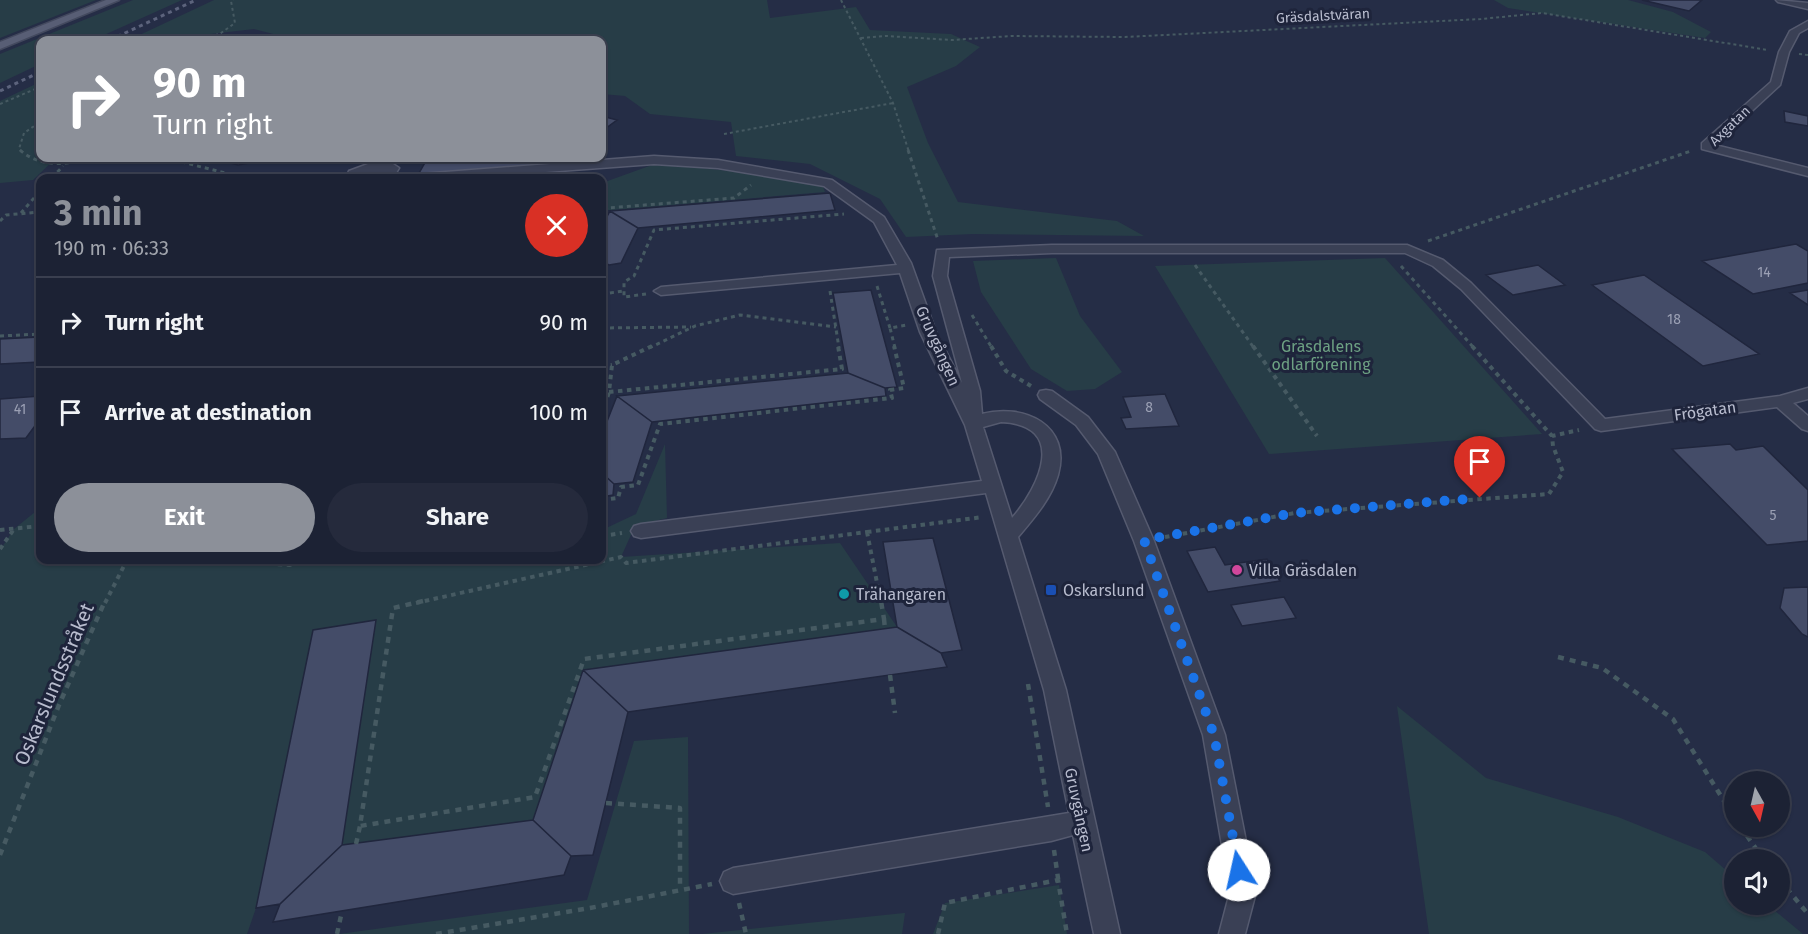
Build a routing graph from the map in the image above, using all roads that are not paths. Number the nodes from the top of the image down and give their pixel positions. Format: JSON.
{"nodes":[{"id":1,"x":114,"y":0,"type":"edge"},
{"id":2,"x":1781,"y":0,"type":"edge"},
{"id":3,"x":1808,"y":6,"type":"edge"},
{"id":4,"x":1808,"y":24,"type":"edge"},
{"id":5,"x":0,"y":46,"type":"edge"},
{"id":6,"x":1808,"y":172,"type":"edge"},
{"id":7,"x":353,"y":174,"type":"edge"},
{"id":8,"x":389,"y":174,"type":"edge"},
{"id":9,"x":472,"y":174,"type":"edge"},
{"id":10,"x":906,"y":268,"type":"junction"},
{"id":11,"x":661,"y":291,"type":"road end"},
{"id":12,"x":1808,"y":393,"type":"edge"},
{"id":13,"x":1046,"y":395,"type":"road end"},
{"id":14,"x":1781,"y":401,"type":"junction"},
{"id":15,"x":974,"y":425,"type":"junction"},
{"id":16,"x":1808,"y":425,"type":"edge"},
{"id":17,"x":985,"y":487,"type":"junction"},
{"id":18,"x":641,"y":531,"type":"dead end"},
{"id":19,"x":1009,"y":534,"type":"junction"},
{"id":20,"x":1081,"y":821,"type":"junction"},
{"id":21,"x":733,"y":881,"type":"road end"},
{"id":22,"x":1107,"y":934,"type":"edge"},
{"id":23,"x":1232,"y":934,"type":"edge"}],
"edges":[{"from":1,"to":5,"type":"main road"},
{"from":2,"to":3,"type":"street"},
{"from":4,"to":6,"type":"street","name":"Axgatan"},
{"from":7,"to":8,"type":"street"},
{"from":9,"to":10,"type":"street","name":"Gruvgången"},
{"from":10,"to":11,"type":"street"},
{"from":10,"to":15,"type":"street","name":"Gruvgången"},
{"from":12,"to":14,"type":"street","name":"Frögatan"},
{"from":13,"to":23,"type":"street"},
{"from":14,"to":15,"type":"street","name":"Frögatan"},
{"from":14,"to":16,"type":"street"},
{"from":15,"to":17,"type":"street","name":"Gruvgången"},
{"from":15,"to":19,"type":"street"},
{"from":17,"to":18,"type":"street"},
{"from":17,"to":19,"type":"street","name":"Gruvgången"},
{"from":19,"to":20,"type":"street","name":"Gruvgången"},
{"from":20,"to":21,"type":"street"},
{"from":20,"to":22,"type":"street","name":"Gruvgången"}]}
